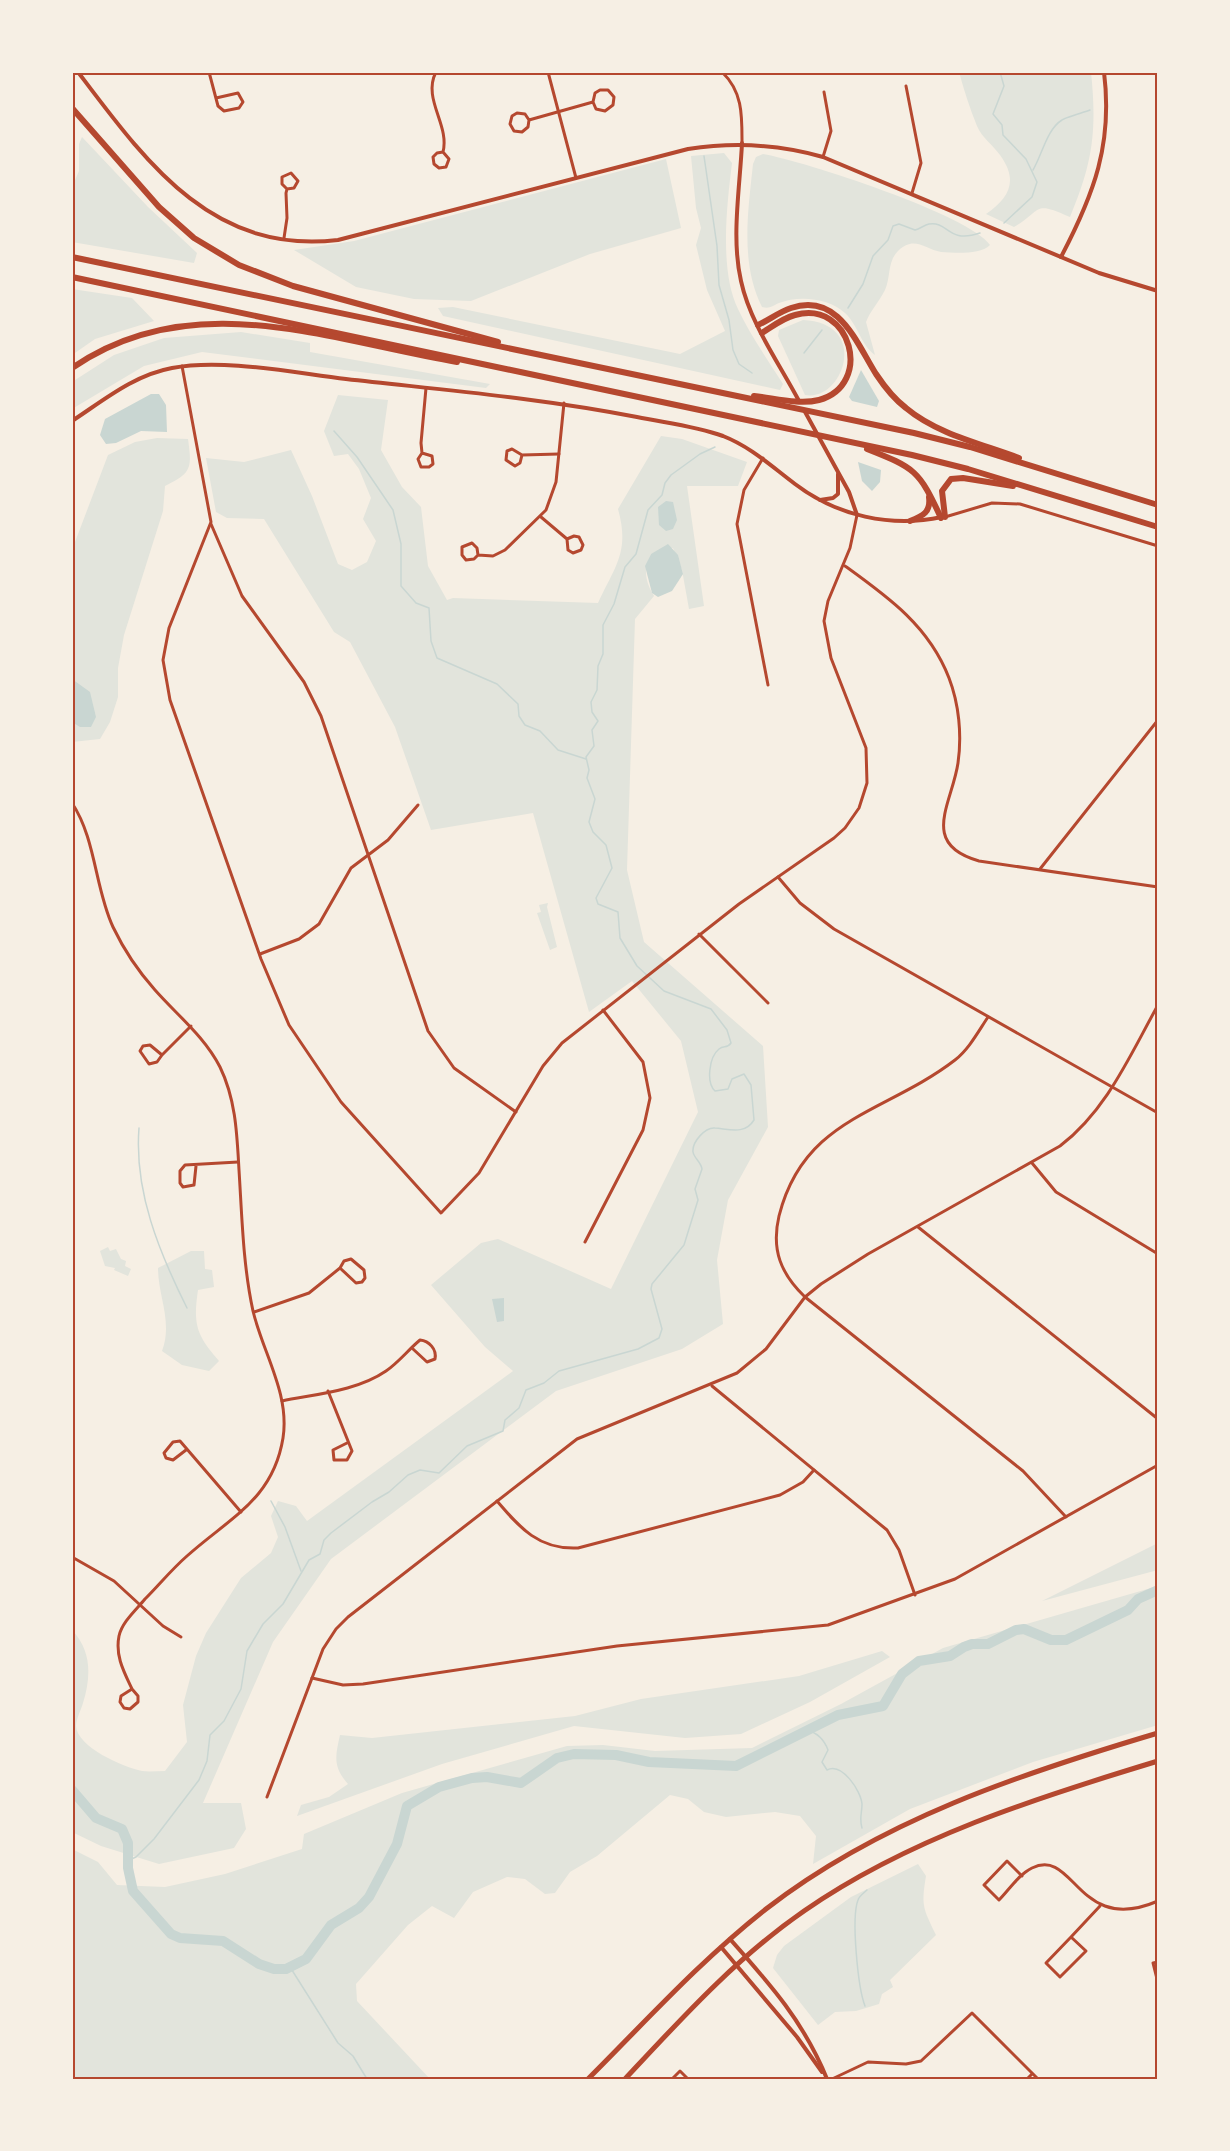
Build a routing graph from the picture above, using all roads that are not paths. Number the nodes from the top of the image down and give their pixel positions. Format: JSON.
{"nodes":[{"id":1,"x":78,"y":72,"type":"edge"},
{"id":2,"x":209,"y":72,"type":"edge"},
{"id":3,"x":436,"y":72,"type":"edge"},
{"id":4,"x":548,"y":72,"type":"edge"},
{"id":5,"x":722,"y":72,"type":"edge"},
{"id":6,"x":1104,"y":72,"type":"edge"},
{"id":7,"x":906,"y":86,"type":"dead end"},
{"id":8,"x":824,"y":92,"type":"dead end"},
{"id":9,"x":216,"y":98,"type":"junction"},
{"id":10,"x":593,"y":102,"type":"junction"},
{"id":11,"x":72,"y":108,"type":"edge"},
{"id":12,"x":559,"y":112,"type":"junction"},
{"id":13,"x":529,"y":120,"type":"junction"},
{"id":14,"x":742,"y":143,"type":"junction"},
{"id":15,"x":443,"y":152,"type":"junction"},
{"id":16,"x":823,"y":157,"type":"junction"},
{"id":17,"x":576,"y":178,"type":"junction"},
{"id":18,"x":287,"y":189,"type":"junction"},
{"id":19,"x":912,"y":193,"type":"junction"},
{"id":20,"x":284,"y":240,"type":"junction"},
{"id":21,"x":72,"y":256,"type":"edge"},
{"id":22,"x":1061,"y":256,"type":"junction"},
{"id":23,"x":72,"y":277,"type":"edge"},
{"id":24,"x":1158,"y":291,"type":"edge"},
{"id":25,"x":758,"y":325,"type":"junction"},
{"id":26,"x":762,"y":333,"type":"junction"},
{"id":27,"x":586,"y":364,"type":"junction"},
{"id":28,"x":182,"y":366,"type":"junction"},
{"id":29,"x":72,"y":368,"type":"edge"},
{"id":30,"x":515,"y":371,"type":"junction"},
{"id":31,"x":426,"y":388,"type":"junction"},
{"id":32,"x":717,"y":392,"type":"junction"},
{"id":33,"x":564,"y":404,"type":"junction"},
{"id":34,"x":72,"y":421,"type":"edge"},
{"id":35,"x":850,"y":442,"type":"junction"},
{"id":36,"x":422,"y":453,"type":"junction"},
{"id":37,"x":559,"y":454,"type":"junction"},
{"id":38,"x":522,"y":455,"type":"junction"},
{"id":39,"x":763,"y":458,"type":"junction"},
{"id":40,"x":837,"y":470,"type":"junction"},
{"id":41,"x":1073,"y":478,"type":"junction"},
{"id":42,"x":927,"y":488,"type":"junction"},
{"id":43,"x":1036,"y":490,"type":"junction"},
{"id":44,"x":818,"y":500,"type":"junction"},
{"id":45,"x":1158,"y":505,"type":"edge"},
{"id":46,"x":856,"y":515,"type":"junction"},
{"id":47,"x":541,"y":517,"type":"junction"},
{"id":48,"x":943,"y":517,"type":"junction"},
{"id":49,"x":910,"y":521,"type":"junction"},
{"id":50,"x":211,"y":522,"type":"junction"},
{"id":51,"x":1158,"y":527,"type":"edge"},
{"id":52,"x":567,"y":539,"type":"junction"},
{"id":53,"x":1158,"y":546,"type":"edge"},
{"id":54,"x":478,"y":555,"type":"junction"},
{"id":55,"x":844,"y":566,"type":"junction"},
{"id":56,"x":768,"y":685,"type":"dead end"},
{"id":57,"x":1158,"y":720,"type":"edge"},
{"id":58,"x":72,"y":803,"type":"edge"},
{"id":59,"x":418,"y":805,"type":"dead end"},
{"id":60,"x":368,"y":856,"type":"junction"},
{"id":61,"x":1040,"y":869,"type":"junction"},
{"id":62,"x":778,"y":877,"type":"junction"},
{"id":63,"x":1158,"y":887,"type":"edge"},
{"id":64,"x":699,"y":934,"type":"junction"},
{"id":65,"x":260,"y":954,"type":"junction"},
{"id":66,"x":768,"y":1003,"type":"dead end"},
{"id":67,"x":1158,"y":1005,"type":"edge"},
{"id":68,"x":603,"y":1010,"type":"junction"},
{"id":69,"x":988,"y":1017,"type":"junction"},
{"id":70,"x":191,"y":1026,"type":"junction"},
{"id":71,"x":162,"y":1054,"type":"junction"},
{"id":72,"x":1112,"y":1087,"type":"junction"},
{"id":73,"x":517,"y":1112,"type":"junction"},
{"id":74,"x":1158,"y":1113,"type":"edge"},
{"id":75,"x":239,"y":1162,"type":"junction"},
{"id":76,"x":1032,"y":1162,"type":"junction"},
{"id":77,"x":196,"y":1166,"type":"junction"},
{"id":78,"x":917,"y":1226,"type":"junction"},
{"id":79,"x":585,"y":1242,"type":"dead end"},
{"id":80,"x":1158,"y":1254,"type":"edge"},
{"id":81,"x":339,"y":1268,"type":"junction"},
{"id":82,"x":805,"y":1297,"type":"junction"},
{"id":83,"x":254,"y":1312,"type":"junction"},
{"id":84,"x":413,"y":1349,"type":"junction"},
{"id":85,"x":711,"y":1385,"type":"junction"},
{"id":86,"x":328,"y":1391,"type":"junction"},
{"id":87,"x":282,"y":1401,"type":"junction"},
{"id":88,"x":1158,"y":1419,"type":"edge"},
{"id":89,"x":346,"y":1443,"type":"junction"},
{"id":90,"x":186,"y":1450,"type":"junction"},
{"id":91,"x":1158,"y":1466,"type":"edge"},
{"id":92,"x":814,"y":1470,"type":"junction"},
{"id":93,"x":497,"y":1501,"type":"junction"},
{"id":94,"x":241,"y":1512,"type":"junction"},
{"id":95,"x":1066,"y":1517,"type":"junction"},
{"id":96,"x":72,"y":1557,"type":"edge"},
{"id":97,"x":915,"y":1595,"type":"junction"},
{"id":98,"x":140,"y":1605,"type":"junction"},
{"id":99,"x":181,"y":1637,"type":"dead end"},
{"id":100,"x":312,"y":1678,"type":"junction"},
{"id":101,"x":132,"y":1689,"type":"junction"},
{"id":102,"x":1158,"y":1733,"type":"edge"},
{"id":103,"x":1158,"y":1761,"type":"edge"},
{"id":104,"x":267,"y":1797,"type":"dead end"},
{"id":105,"x":1022,"y":1876,"type":"junction"},
{"id":106,"x":1158,"y":1901,"type":"edge"},
{"id":107,"x":1101,"y":1906,"type":"junction"},
{"id":108,"x":1071,"y":1937,"type":"junction"},
{"id":109,"x":730,"y":1939,"type":"junction"},
{"id":110,"x":721,"y":1947,"type":"junction"},
{"id":111,"x":746,"y":1956,"type":"junction"},
{"id":112,"x":1158,"y":1962,"type":"edge"},
{"id":113,"x":736,"y":1965,"type":"junction"},
{"id":114,"x":1158,"y":1983,"type":"edge"},
{"id":115,"x":1032,"y":2074,"type":"junction"},
{"id":116,"x":588,"y":2079,"type":"edge"},
{"id":117,"x":625,"y":2079,"type":"edge"},
{"id":118,"x":672,"y":2079,"type":"edge"},
{"id":119,"x":688,"y":2079,"type":"edge"},
{"id":120,"x":827,"y":2079,"type":"edge"},
{"id":121,"x":832,"y":2079,"type":"edge"},
{"id":122,"x":1027,"y":2079,"type":"edge"},
{"id":123,"x":1038,"y":2079,"type":"edge"}],
"edges":[{"from":1,"to":20,"type":"street"},
{"from":2,"to":9,"type":"street"},
{"from":3,"to":15,"type":"street"},
{"from":4,"to":12,"type":"street"},
{"from":5,"to":14,"type":"street"},
{"from":6,"to":22,"type":"street"},
{"from":7,"to":19,"type":"street"},
{"from":8,"to":16,"type":"street"},
{"from":9,"to":9,"type":"street"},
{"from":10,"to":10,"type":"street"},
{"from":10,"to":12,"type":"street"},
{"from":11,"to":27,"type":"highway"},
{"from":12,"to":13,"type":"street"},
{"from":12,"to":17,"type":"street"},
{"from":13,"to":13,"type":"street"},
{"from":14,"to":16,"type":"street"},
{"from":14,"to":17,"type":"street"},
{"from":14,"to":25,"type":"street"},
{"from":15,"to":15,"type":"street"},
{"from":16,"to":19,"type":"street"},
{"from":17,"to":20,"type":"street"},
{"from":18,"to":18,"type":"street"},
{"from":18,"to":20,"type":"street"},
{"from":19,"to":22,"type":"street"},
{"from":21,"to":27,"type":"highway"},
{"from":22,"to":24,"type":"street"},
{"from":23,"to":30,"type":"highway"},
{"from":25,"to":26,"type":"street"},
{"from":25,"to":41,"type":"highway"},
{"from":26,"to":32,"type":"highway"},
{"from":26,"to":40,"type":"street"},
{"from":27,"to":32,"type":"highway"},
{"from":28,"to":31,"type":"street"},
{"from":28,"to":34,"type":"street"},
{"from":28,"to":50,"type":"street"},
{"from":29,"to":30,"type":"highway"},
{"from":30,"to":35,"type":"highway"},
{"from":31,"to":33,"type":"street"},
{"from":31,"to":36,"type":"street"},
{"from":32,"to":41,"type":"highway"},
{"from":33,"to":37,"type":"street"},
{"from":33,"to":39,"type":"street"},
{"from":35,"to":42,"type":"highway"},
{"from":35,"to":43,"type":"highway"},
{"from":36,"to":36,"type":"street"},
{"from":37,"to":38,"type":"street"},
{"from":37,"to":47,"type":"street"},
{"from":38,"to":38,"type":"street"},
{"from":39,"to":44,"type":"street"},
{"from":39,"to":56,"type":"street"},
{"from":40,"to":44,"type":"street"},
{"from":40,"to":46,"type":"street"},
{"from":41,"to":45,"type":"highway"},
{"from":42,"to":48,"type":"highway"},
{"from":42,"to":49,"type":"highway"},
{"from":43,"to":48,"type":"highway"},
{"from":43,"to":51,"type":"highway"},
{"from":44,"to":46,"type":"street"},
{"from":46,"to":49,"type":"street"},
{"from":46,"to":55,"type":"street"},
{"from":47,"to":52,"type":"street"},
{"from":47,"to":54,"type":"street"},
{"from":48,"to":49,"type":"street"},
{"from":48,"to":53,"type":"street"},
{"from":50,"to":60,"type":"street"},
{"from":50,"to":65,"type":"street"},
{"from":52,"to":52,"type":"street"},
{"from":54,"to":54,"type":"street"},
{"from":55,"to":61,"type":"street"},
{"from":55,"to":62,"type":"street"},
{"from":57,"to":61,"type":"street"},
{"from":58,"to":70,"type":"street"},
{"from":59,"to":60,"type":"street"},
{"from":60,"to":65,"type":"street"},
{"from":60,"to":73,"type":"street"},
{"from":61,"to":63,"type":"street"},
{"from":62,"to":64,"type":"street"},
{"from":62,"to":69,"type":"street"},
{"from":64,"to":66,"type":"street"},
{"from":64,"to":68,"type":"street"},
{"from":65,"to":73,"type":"street"},
{"from":67,"to":72,"type":"street"},
{"from":68,"to":73,"type":"street"},
{"from":68,"to":79,"type":"street"},
{"from":69,"to":72,"type":"street"},
{"from":69,"to":82,"type":"street"},
{"from":70,"to":71,"type":"street"},
{"from":70,"to":75,"type":"street"},
{"from":71,"to":71,"type":"street"},
{"from":72,"to":74,"type":"street"},
{"from":72,"to":76,"type":"street"},
{"from":75,"to":77,"type":"street"},
{"from":75,"to":83,"type":"street"},
{"from":76,"to":78,"type":"street"},
{"from":76,"to":80,"type":"street"},
{"from":77,"to":77,"type":"street"},
{"from":78,"to":82,"type":"street"},
{"from":78,"to":88,"type":"street"},
{"from":81,"to":81,"type":"street"},
{"from":81,"to":83,"type":"street"},
{"from":82,"to":85,"type":"street"},
{"from":82,"to":95,"type":"street"},
{"from":83,"to":87,"type":"street"},
{"from":84,"to":84,"type":"street"},
{"from":84,"to":86,"type":"street"},
{"from":85,"to":92,"type":"street"},
{"from":85,"to":93,"type":"street"},
{"from":86,"to":87,"type":"street"},
{"from":86,"to":89,"type":"street"},
{"from":87,"to":94,"type":"street"},
{"from":89,"to":89,"type":"street"},
{"from":90,"to":90,"type":"street"},
{"from":90,"to":94,"type":"street"},
{"from":91,"to":95,"type":"street"},
{"from":92,"to":93,"type":"street"},
{"from":92,"to":97,"type":"street"},
{"from":93,"to":100,"type":"street"},
{"from":94,"to":98,"type":"street"},
{"from":95,"to":97,"type":"street"},
{"from":96,"to":98,"type":"street"},
{"from":97,"to":100,"type":"street"},
{"from":98,"to":99,"type":"street"},
{"from":98,"to":101,"type":"street"},
{"from":100,"to":104,"type":"street"},
{"from":101,"to":101,"type":"street"},
{"from":102,"to":109,"type":"main road"},
{"from":103,"to":111,"type":"main road"},
{"from":105,"to":105,"type":"street"},
{"from":105,"to":107,"type":"street"},
{"from":106,"to":107,"type":"street"},
{"from":107,"to":108,"type":"street"},
{"from":108,"to":108,"type":"street"},
{"from":109,"to":110,"type":"main road"},
{"from":109,"to":111,"type":"street"},
{"from":110,"to":113,"type":"street"},
{"from":110,"to":116,"type":"main road"},
{"from":111,"to":113,"type":"main road"},
{"from":111,"to":120,"type":"street"},
{"from":112,"to":114,"type":"street"},
{"from":113,"to":117,"type":"main road"},
{"from":113,"to":120,"type":"street"},
{"from":115,"to":121,"type":"street"},
{"from":115,"to":122,"type":"street"},
{"from":115,"to":123,"type":"street"},
{"from":118,"to":119,"type":"street"}]}
